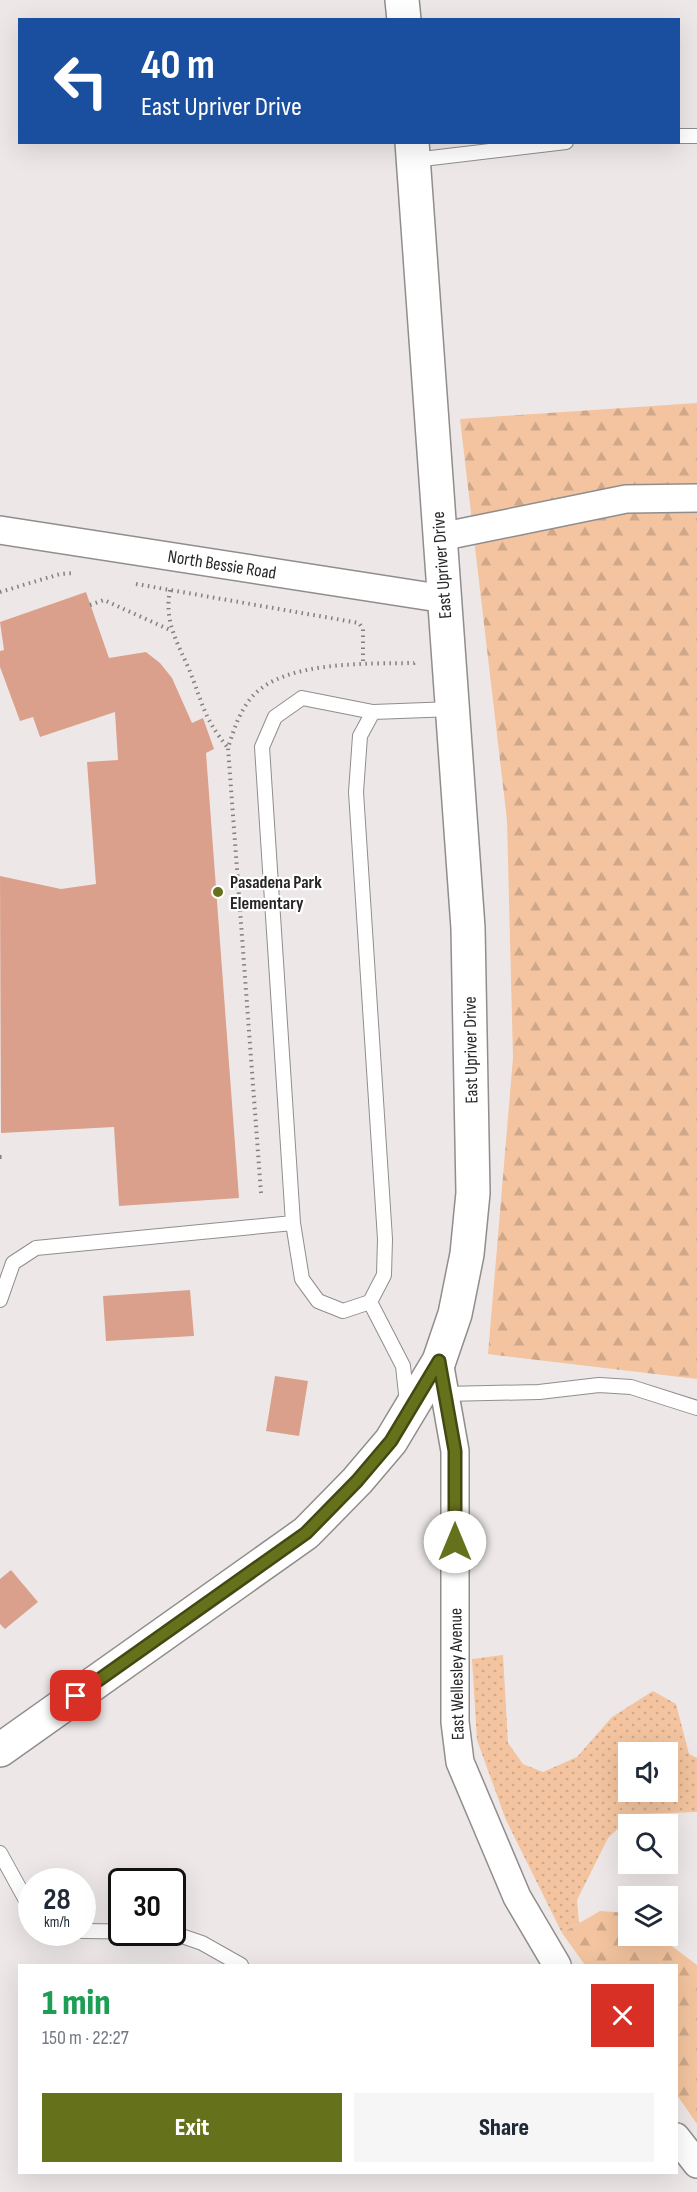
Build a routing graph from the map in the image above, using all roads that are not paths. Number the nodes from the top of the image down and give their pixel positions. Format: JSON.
{"nodes":[{"id":1,"x":402,"y":0,"type":"edge"},
{"id":2,"x":404,"y":18,"type":"edge"},
{"id":3,"x":680,"y":136,"type":"edge"},
{"id":4,"x":697,"y":136,"type":"edge"},
{"id":5,"x":532,"y":144,"type":"edge"},
{"id":6,"x":413,"y":151,"type":"edge"},
{"id":7,"x":697,"y":498,"type":"edge"},
{"id":8,"x":0,"y":530,"type":"edge"},
{"id":9,"x":440,"y":537,"type":"junction"},
{"id":10,"x":445,"y":599,"type":"junction"},
{"id":11,"x":453,"y":709,"type":"junction"},
{"id":12,"x":373,"y":712,"type":"junction"},
{"id":13,"x":293,"y":1223,"type":"junction"},
{"id":14,"x":0,"y":1300,"type":"edge"},
{"id":15,"x":370,"y":1302,"type":"junction"},
{"id":16,"x":439,"y":1361,"type":"junction"},
{"id":17,"x":444,"y":1394,"type":"junction"},
{"id":18,"x":697,"y":1408,"type":"edge"},
{"id":19,"x":408,"y":1414,"type":"junction"},
{"id":20,"x":0,"y":1750,"type":"edge"},
{"id":21,"x":0,"y":1853,"type":"edge"},
{"id":22,"x":18,"y":1886,"type":"edge"},
{"id":23,"x":186,"y":1938,"type":"edge"},
{"id":24,"x":240,"y":1964,"type":"edge"},
{"id":25,"x":556,"y":1964,"type":"edge"},
{"id":26,"x":678,"y":2140,"type":"edge"},
{"id":27,"x":697,"y":2164,"type":"edge"}],
"edges":[{"from":1,"to":2,"type":"main road"},
{"from":3,"to":4,"type":"lane"},
{"from":5,"to":6,"type":"lane"},
{"from":6,"to":9,"type":"main road","name":"East Upriver Drive"},
{"from":7,"to":9,"type":"street"},
{"from":8,"to":10,"type":"street","name":"North Bessie Road"},
{"from":9,"to":10,"type":"main road","name":"East Upriver Drive"},
{"from":10,"to":11,"type":"main road","name":"East Upriver Drive"},
{"from":11,"to":12,"type":"lane"},
{"from":11,"to":16,"type":"main road","name":"East Upriver Drive"},
{"from":12,"to":13,"type":"lane"},
{"from":12,"to":15,"type":"lane"},
{"from":13,"to":14,"type":"lane"},
{"from":13,"to":15,"type":"lane"},
{"from":15,"to":19,"type":"lane"},
{"from":16,"to":17,"type":"street","name":"East Wellesley Avenue"},
{"from":16,"to":19,"type":"main road","name":"East Upriver Drive"},
{"from":17,"to":18,"type":"lane"},
{"from":17,"to":25,"type":"street","name":"East Wellesley Avenue"},
{"from":19,"to":20,"type":"main road","name":"East Upriver Drive"},
{"from":21,"to":22,"type":"lane"},
{"from":23,"to":24,"type":"lane"},
{"from":26,"to":27,"type":"street"}]}
